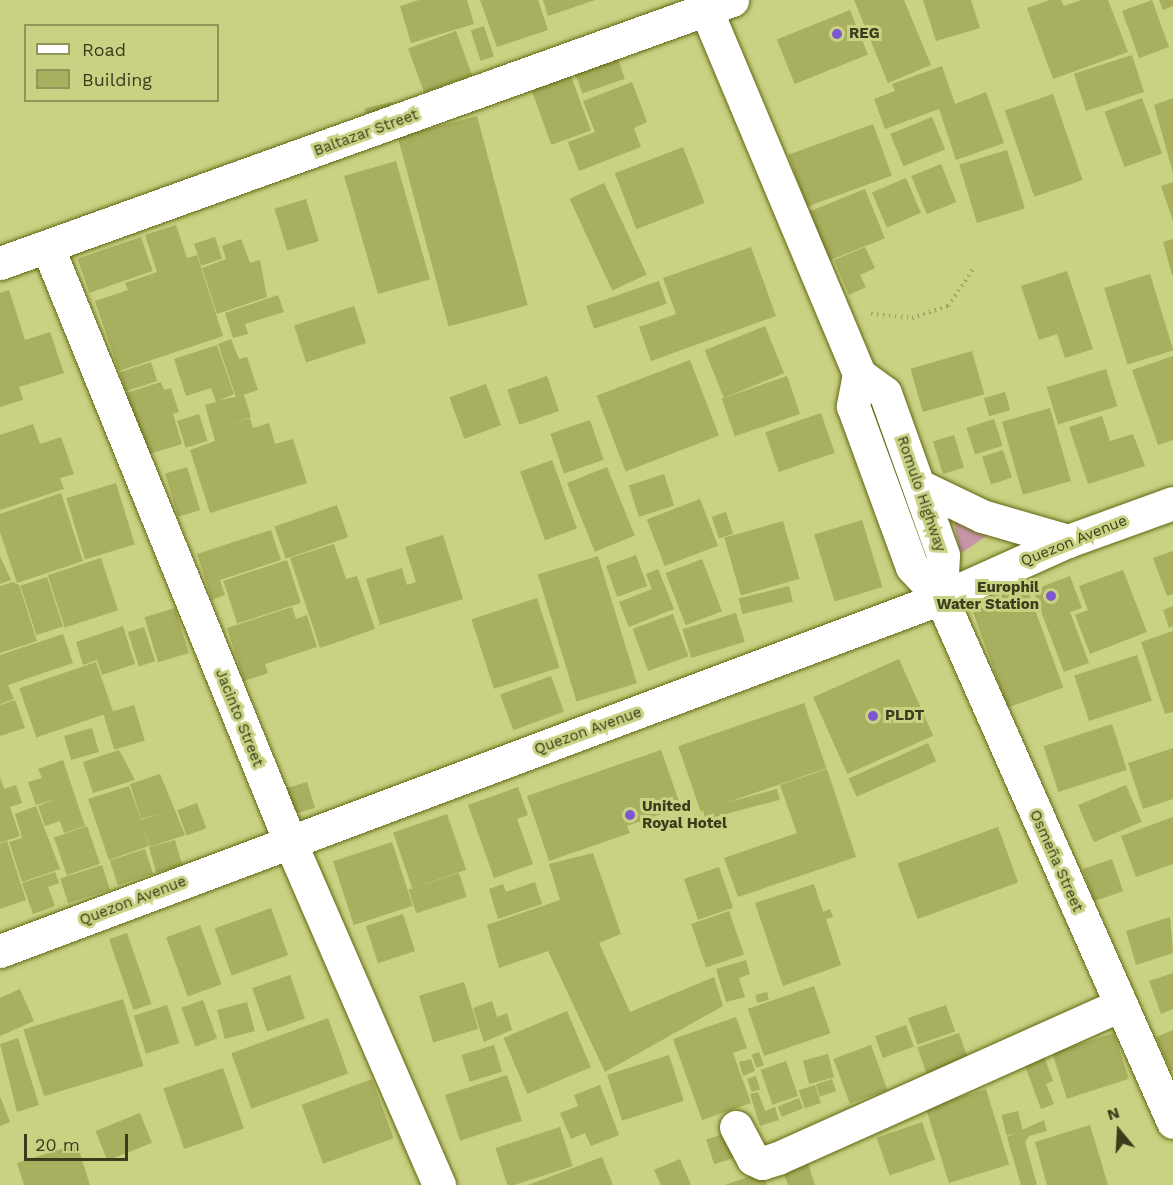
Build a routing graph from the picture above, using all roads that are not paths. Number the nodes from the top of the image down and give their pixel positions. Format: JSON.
{"nodes":[{"id":1,"x":713,"y":3,"type":"edge"},
{"id":2,"x":48,"y":248,"type":"junction"},
{"id":3,"x":0,"y":263,"type":"edge"},
{"id":4,"x":859,"y":374,"type":"junction"},
{"id":5,"x":922,"y":487,"type":"junction"},
{"id":6,"x":1173,"y":503,"type":"edge"},
{"id":7,"x":1068,"y":541,"type":"junction"},
{"id":8,"x":940,"y":598,"type":"junction"},
{"id":9,"x":290,"y":842,"type":"junction"},
{"id":10,"x":0,"y":951,"type":"edge"},
{"id":11,"x":1120,"y":1005,"type":"junction"},
{"id":12,"x":1173,"y":1122,"type":"edge"},
{"id":13,"x":736,"y":1127,"type":"dead end"},
{"id":14,"x":439,"y":1185,"type":"edge"}],
"edges":[{"from":1,"to":2,"type":"main road","name":"Baltazar Street"},
{"from":1,"to":4,"type":"main road"},
{"from":2,"to":3,"type":"main road","name":"Baltazar Street"},
{"from":2,"to":9,"type":"main road","name":"Jacinto Street"},
{"from":4,"to":5,"type":"main road","name":"Romulo Highway"},
{"from":4,"to":8,"type":"main road"},
{"from":5,"to":7,"type":"main road"},
{"from":5,"to":8,"type":"main road","name":"Romulo Highway"},
{"from":6,"to":7,"type":"main road","name":"Quezon Avenue"},
{"from":7,"to":8,"type":"main road","name":"Quezon Avenue"},
{"from":8,"to":9,"type":"main road","name":"Quezon Avenue"},
{"from":8,"to":11,"type":"main road","name":"Osmeña Street"},
{"from":9,"to":10,"type":"main road","name":"Quezon Avenue"},
{"from":9,"to":14,"type":"main road","name":"Jacinto Street"},
{"from":11,"to":12,"type":"main road","name":"Osmeña Street"},
{"from":11,"to":13,"type":"main road"}]}
